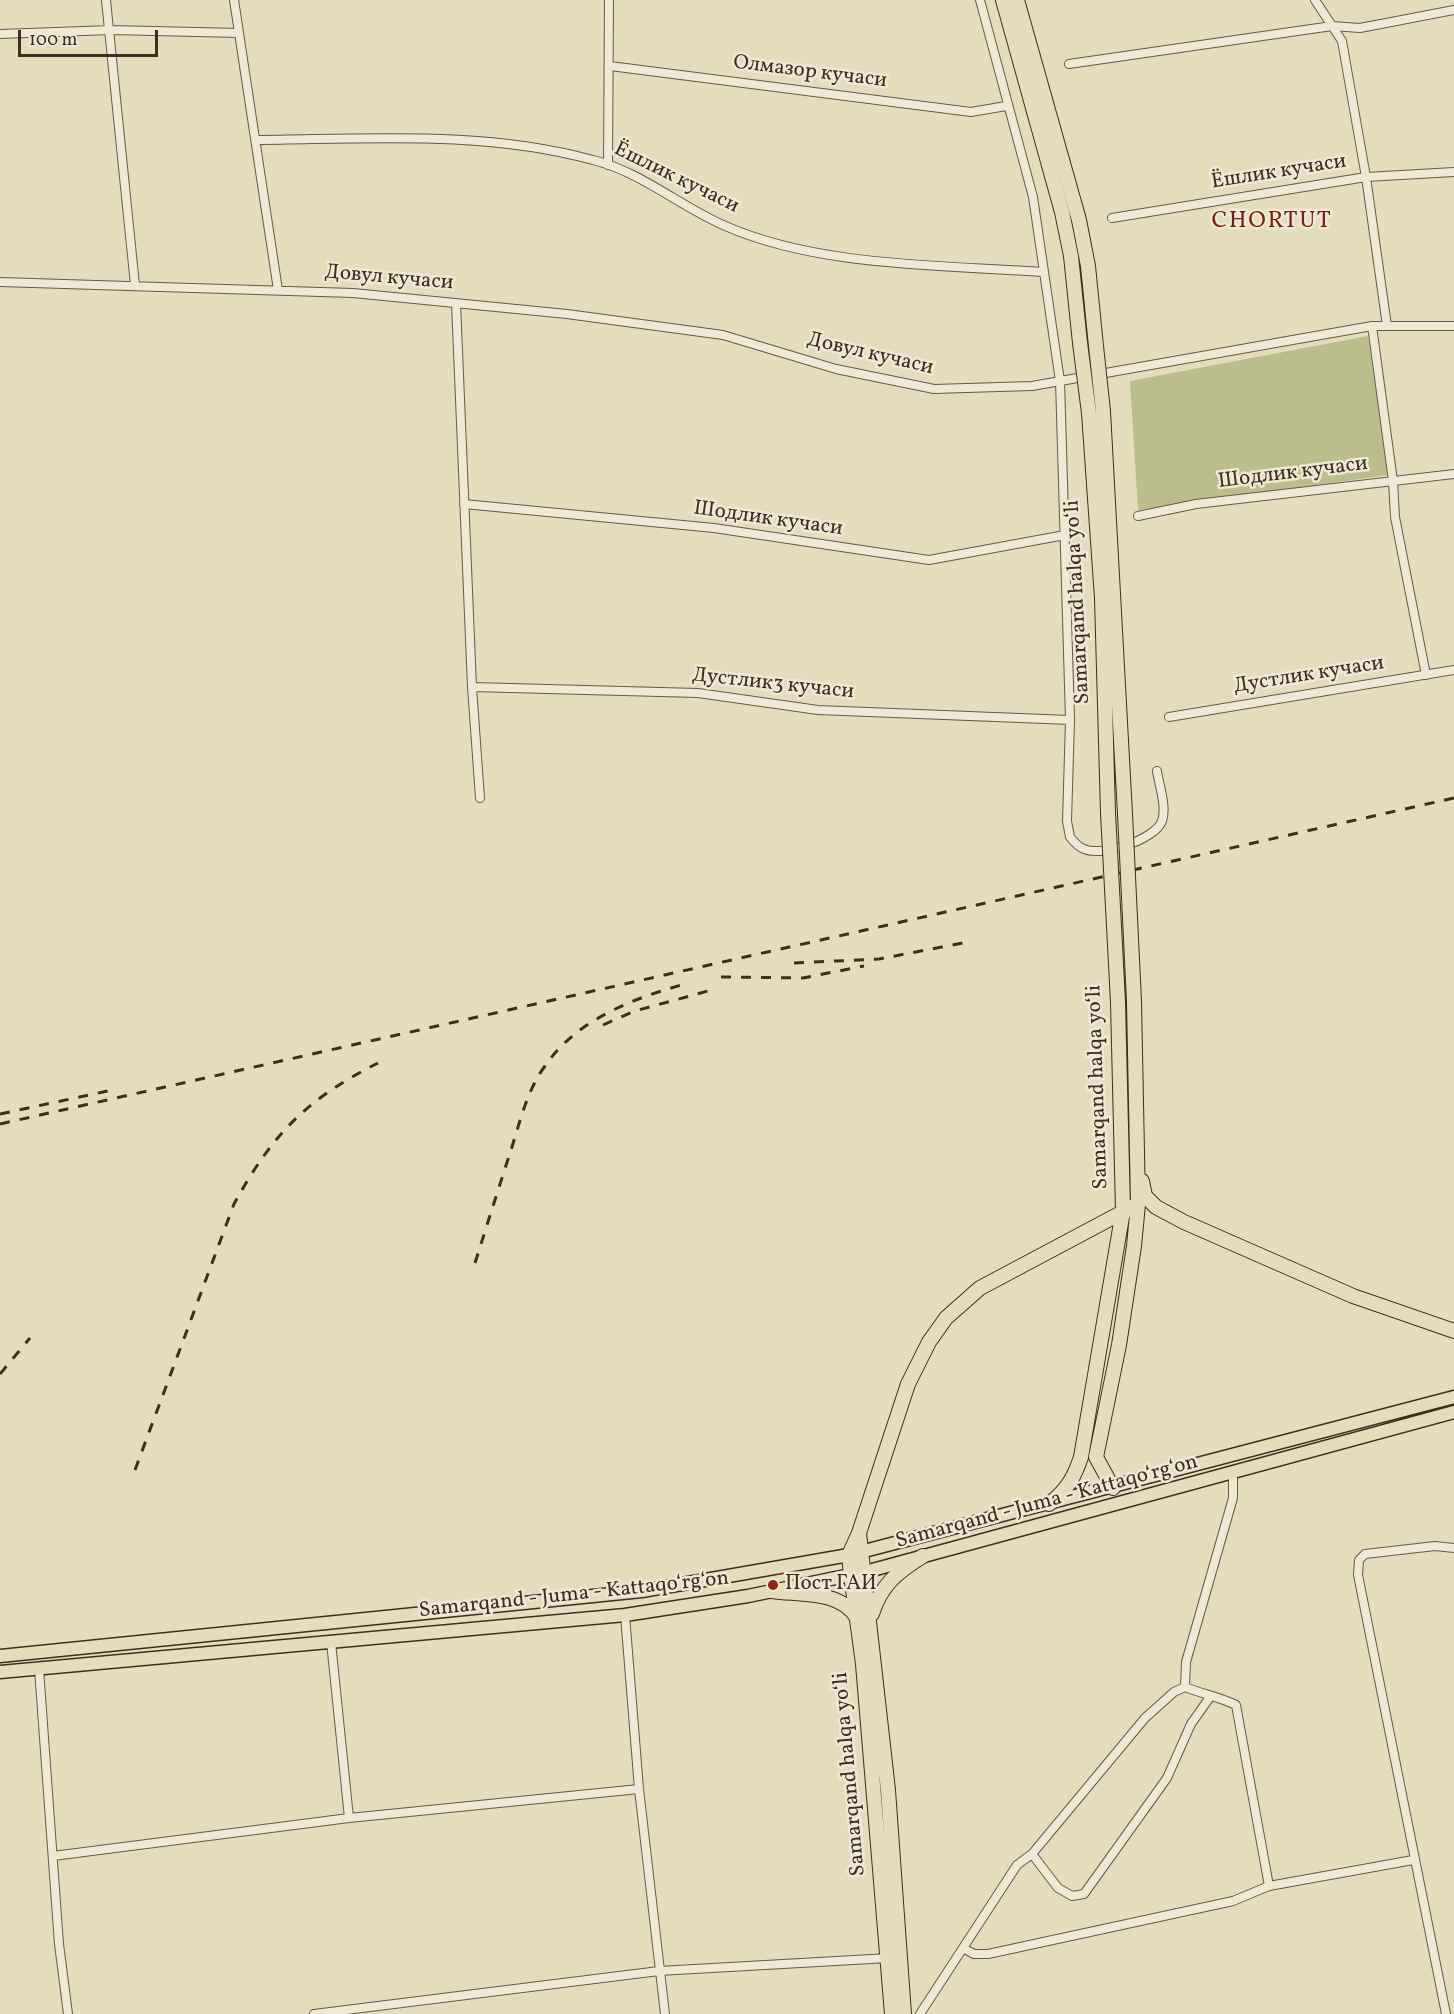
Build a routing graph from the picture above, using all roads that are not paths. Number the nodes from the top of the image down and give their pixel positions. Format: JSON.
{"nodes":[{"id":1,"x":106,"y":0,"type":"edge"},
{"id":2,"x":234,"y":0,"type":"edge"},
{"id":3,"x":609,"y":0,"type":"edge"},
{"id":4,"x":980,"y":0,"type":"edge"},
{"id":5,"x":1003,"y":0,"type":"edge"},
{"id":6,"x":1017,"y":0,"type":"edge"},
{"id":7,"x":1315,"y":0,"type":"edge"},
{"id":8,"x":1454,"y":10,"type":"edge"},
{"id":9,"x":1332,"y":26,"type":"junction"},
{"id":10,"x":111,"y":30,"type":"junction"},
{"id":11,"x":239,"y":33,"type":"junction"},
{"id":12,"x":0,"y":34,"type":"edge"},
{"id":13,"x":1069,"y":64,"type":"dead end"},
{"id":14,"x":610,"y":66,"type":"junction"},
{"id":15,"x":1006,"y":106,"type":"junction"},
{"id":16,"x":256,"y":140,"type":"junction"},
{"id":17,"x":608,"y":165,"type":"junction"},
{"id":18,"x":1454,"y":172,"type":"edge"},
{"id":19,"x":1366,"y":177,"type":"junction"},
{"id":20,"x":1112,"y":218,"type":"dead end"},
{"id":21,"x":1043,"y":272,"type":"junction"},
{"id":22,"x":0,"y":276,"type":"edge"},
{"id":23,"x":0,"y":282,"type":"edge"},
{"id":24,"x":135,"y":285,"type":"junction"},
{"id":25,"x":278,"y":290,"type":"junction"},
{"id":26,"x":456,"y":303,"type":"junction"},
{"id":27,"x":1372,"y":326,"type":"junction"},
{"id":28,"x":1387,"y":326,"type":"junction"},
{"id":29,"x":1454,"y":326,"type":"edge"},
{"id":30,"x":1060,"y":381,"type":"junction"},
{"id":31,"x":1454,"y":474,"type":"edge"},
{"id":32,"x":1393,"y":481,"type":"junction"},
{"id":33,"x":464,"y":504,"type":"junction"},
{"id":34,"x":1138,"y":516,"type":"dead end"},
{"id":35,"x":1065,"y":535,"type":"junction"},
{"id":36,"x":1454,"y":670,"type":"edge"},
{"id":37,"x":1426,"y":675,"type":"junction"},
{"id":38,"x":472,"y":687,"type":"junction"},
{"id":39,"x":1170,"y":717,"type":"dead end"},
{"id":40,"x":1070,"y":720,"type":"junction"},
{"id":41,"x":1157,"y":771,"type":"dead end"},
{"id":42,"x":480,"y":798,"type":"dead end"},
{"id":43,"x":1136,"y":1156,"type":"junction"},
{"id":44,"x":1124,"y":1186,"type":"junction"},
{"id":45,"x":1138,"y":1204,"type":"junction"},
{"id":46,"x":1124,"y":1211,"type":"junction"},
{"id":47,"x":1091,"y":1227,"type":"junction"},
{"id":48,"x":1454,"y":1331,"type":"edge"},
{"id":49,"x":1454,"y":1397,"type":"edge"},
{"id":50,"x":1454,"y":1412,"type":"edge"},
{"id":51,"x":1233,"y":1473,"type":"junction"},
{"id":52,"x":1113,"y":1488,"type":"junction"},
{"id":53,"x":1049,"y":1504,"type":"junction"},
{"id":54,"x":859,"y":1533,"type":"junction"},
{"id":55,"x":1454,"y":1548,"type":"edge"},
{"id":56,"x":864,"y":1552,"type":"junction"},
{"id":57,"x":849,"y":1555,"type":"junction"},
{"id":58,"x":923,"y":1556,"type":"junction"},
{"id":59,"x":865,"y":1572,"type":"junction"},
{"id":60,"x":851,"y":1575,"type":"junction"},
{"id":61,"x":771,"y":1591,"type":"junction"},
{"id":62,"x":625,"y":1615,"type":"junction"},
{"id":63,"x":864,"y":1619,"type":"junction"},
{"id":64,"x":331,"y":1641,"type":"junction"},
{"id":65,"x":0,"y":1656,"type":"edge"},
{"id":66,"x":39,"y":1669,"type":"junction"},
{"id":67,"x":0,"y":1672,"type":"edge"},
{"id":68,"x":1185,"y":1687,"type":"junction"},
{"id":69,"x":1210,"y":1697,"type":"junction"},
{"id":70,"x":639,"y":1789,"type":"junction"},
{"id":71,"x":349,"y":1818,"type":"junction"},
{"id":72,"x":1032,"y":1854,"type":"junction"},
{"id":73,"x":53,"y":1856,"type":"junction"},
{"id":74,"x":1413,"y":1860,"type":"junction"},
{"id":75,"x":1269,"y":1886,"type":"junction"},
{"id":76,"x":963,"y":1948,"type":"junction"},
{"id":77,"x":893,"y":1958,"type":"junction"},
{"id":78,"x":659,"y":1971,"type":"junction"},
{"id":79,"x":68,"y":2014,"type":"edge"},
{"id":80,"x":315,"y":2014,"type":"edge"},
{"id":81,"x":665,"y":2014,"type":"edge"},
{"id":82,"x":892,"y":2014,"type":"edge"},
{"id":83,"x":904,"y":2014,"type":"edge"},
{"id":84,"x":920,"y":2014,"type":"edge"},
{"id":85,"x":1446,"y":2014,"type":"edge"}],
"edges":[{"from":1,"to":10,"type":"street"},
{"from":2,"to":11,"type":"street"},
{"from":3,"to":14,"type":"street"},
{"from":4,"to":15,"type":"street"},
{"from":5,"to":44,"type":"highway","name":"Samarqand halqa yoʻli","bridge":true},
{"from":6,"to":43,"type":"highway","name":"Samarqand halqa yoʻli","bridge":true},
{"from":7,"to":9,"type":"street"},
{"from":8,"to":9,"type":"street"},
{"from":9,"to":13,"type":"street"},
{"from":9,"to":19,"type":"street"},
{"from":10,"to":11,"type":"street"},
{"from":10,"to":12,"type":"street"},
{"from":10,"to":24,"type":"street"},
{"from":11,"to":16,"type":"street"},
{"from":14,"to":15,"type":"street","name":"Олмазор кучаси"},
{"from":14,"to":17,"type":"street"},
{"from":15,"to":21,"type":"street"},
{"from":16,"to":17,"type":"street","name":"Ёшлик кучаси"},
{"from":16,"to":25,"type":"street"},
{"from":17,"to":21,"type":"street","name":"Ёшлик кучаси"},
{"from":18,"to":19,"type":"street","name":"Ёшлик кучаси"},
{"from":19,"to":20,"type":"street","name":"Ёшлик кучаси"},
{"from":19,"to":28,"type":"street"},
{"from":21,"to":30,"type":"street"},
{"from":22,"to":23,"type":"street"},
{"from":23,"to":24,"type":"street","name":"Довул кучаси"},
{"from":24,"to":25,"type":"street","name":"Довул кучаси"},
{"from":25,"to":26,"type":"street","name":"Довул кучаси"},
{"from":26,"to":30,"type":"street","name":"Довул кучаси"},
{"from":26,"to":33,"type":"street"},
{"from":27,"to":28,"type":"street","name":"Довул кучаси"},
{"from":27,"to":30,"type":"street","name":"Довул кучаси"},
{"from":27,"to":32,"type":"street"},
{"from":28,"to":29,"type":"street","name":"Довул кучаси"},
{"from":30,"to":35,"type":"street"},
{"from":31,"to":32,"type":"street","name":"Шодлик кучаси"},
{"from":32,"to":34,"type":"street","name":"Шодлик кучаси"},
{"from":32,"to":37,"type":"street"},
{"from":33,"to":35,"type":"street","name":"Шодлик кучаси"},
{"from":33,"to":38,"type":"street"},
{"from":35,"to":40,"type":"street"},
{"from":36,"to":37,"type":"street","name":"Дустлик кучаси"},
{"from":37,"to":39,"type":"street","name":"Дустлик кучаси"},
{"from":38,"to":40,"type":"street","name":"Дустлик3 кучаси"},
{"from":38,"to":42,"type":"street"},
{"from":40,"to":41,"type":"street"},
{"from":43,"to":45,"type":"highway","name":"Samarqand halqa yoʻli"},
{"from":43,"to":48,"type":"highway"},
{"from":44,"to":46,"type":"highway","name":"Samarqand halqa yoʻli"},
{"from":44,"to":47,"type":"highway"},
{"from":45,"to":46,"type":"highway","name":"Samarqand halqa yoʻli"},
{"from":45,"to":52,"type":"highway","name":"Samarqand halqa yoʻli"},
{"from":46,"to":47,"type":"highway","name":"Samarqand halqa yoʻli"},
{"from":46,"to":53,"type":"highway","name":"Samarqand halqa yoʻli"},
{"from":47,"to":54,"type":"highway","name":"Samarqand halqa yoʻli"},
{"from":49,"to":52,"type":"main road","name":"Samarqand - Juma - Kattaqo‘rg‘on"},
{"from":50,"to":51,"type":"main road","name":"Samarqand - Juma - Kattaqo‘rg‘on"},
{"from":51,"to":58,"type":"main road","name":"Samarqand - Juma - Kattaqo‘rg‘on"},
{"from":51,"to":68,"type":"street"},
{"from":52,"to":53,"type":"main road","name":"Samarqand - Juma - Kattaqo‘rg‘on"},
{"from":53,"to":56,"type":"main road","name":"Samarqand - Juma - Kattaqo‘rg‘on"},
{"from":54,"to":56,"type":"highway","name":"Samarqand halqa yoʻli"},
{"from":54,"to":57,"type":"highway","name":"Samarqand halqa yoʻli"},
{"from":55,"to":74,"type":"street"},
{"from":56,"to":57,"type":"main road","name":"Samarqand - Juma - Kattaqo‘rg‘on"},
{"from":56,"to":59,"type":"highway","name":"Samarqand halqa yoʻli"},
{"from":57,"to":60,"type":"highway","name":"Samarqand halqa yoʻli"},
{"from":57,"to":65,"type":"main road","name":"Samarqand - Juma - Kattaqo‘rg‘on"},
{"from":58,"to":59,"type":"main road","name":"Samarqand - Juma - Kattaqo‘rg‘on"},
{"from":58,"to":63,"type":"highway"},
{"from":59,"to":60,"type":"main road","name":"Samarqand - Juma - Kattaqo‘rg‘on"},
{"from":59,"to":63,"type":"highway","name":"Samarqand halqa yoʻli"},
{"from":60,"to":61,"type":"main road","name":"Samarqand - Juma - Kattaqo‘rg‘on"},
{"from":60,"to":63,"type":"highway","name":"Samarqand halqa yoʻli"},
{"from":61,"to":62,"type":"main road","name":"Samarqand - Juma - Kattaqo‘rg‘on"},
{"from":61,"to":63,"type":"highway"},
{"from":62,"to":64,"type":"main road","name":"Samarqand - Juma - Kattaqo‘rg‘on"},
{"from":62,"to":70,"type":"street"},
{"from":63,"to":77,"type":"highway","name":"Samarqand halqa yoʻli"},
{"from":64,"to":66,"type":"main road","name":"Samarqand - Juma - Kattaqo‘rg‘on"},
{"from":64,"to":71,"type":"street"},
{"from":66,"to":67,"type":"main road","name":"Samarqand - Juma - Kattaqo‘rg‘on"},
{"from":66,"to":73,"type":"street"},
{"from":68,"to":69,"type":"street"},
{"from":68,"to":72,"type":"street"},
{"from":69,"to":72,"type":"street"},
{"from":69,"to":75,"type":"street"},
{"from":70,"to":71,"type":"street"},
{"from":70,"to":78,"type":"street"},
{"from":71,"to":73,"type":"street"},
{"from":72,"to":76,"type":"street"},
{"from":73,"to":79,"type":"street"},
{"from":74,"to":75,"type":"street"},
{"from":74,"to":85,"type":"street"},
{"from":75,"to":76,"type":"street"},
{"from":76,"to":84,"type":"street"},
{"from":77,"to":78,"type":"street"},
{"from":77,"to":82,"type":"highway","name":"Samarqand halqa yoʻli"},
{"from":77,"to":83,"type":"highway","name":"Samarqand halqa yoʻli"},
{"from":78,"to":80,"type":"street"},
{"from":78,"to":81,"type":"street"}]}
